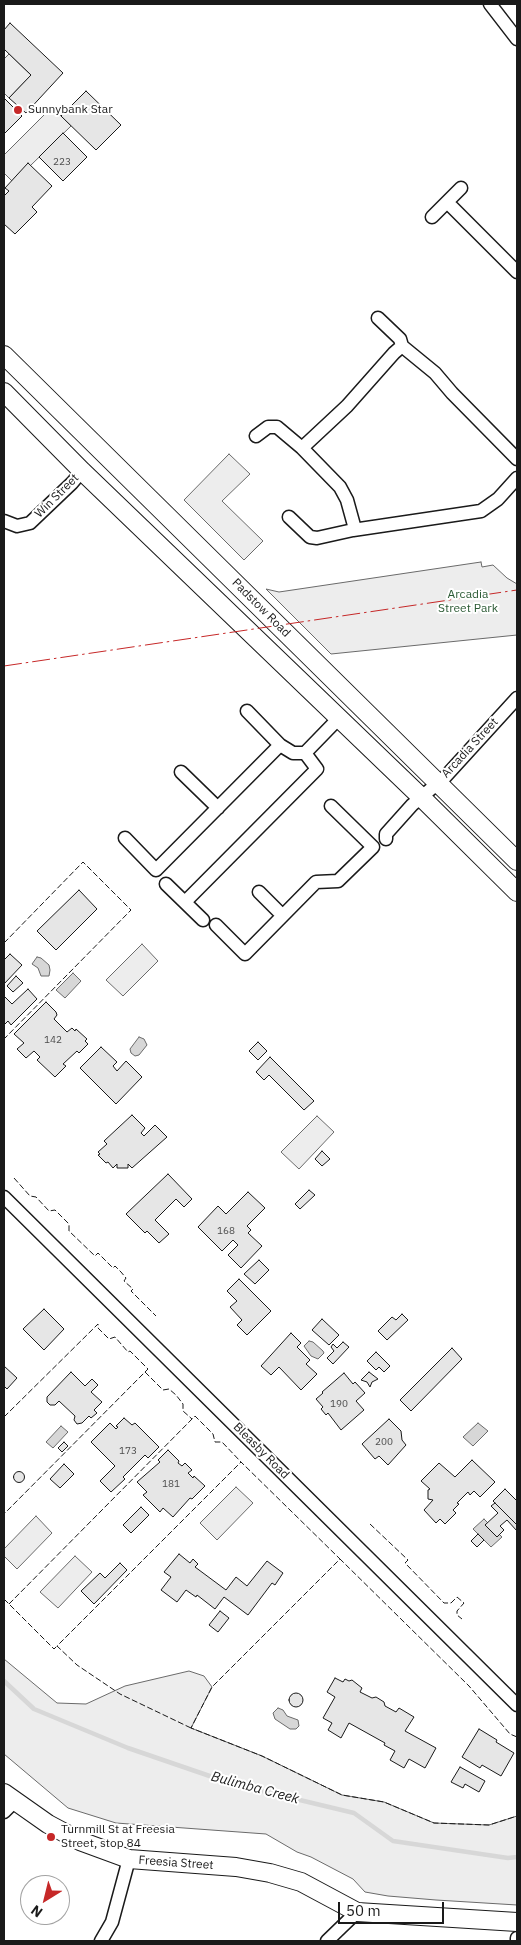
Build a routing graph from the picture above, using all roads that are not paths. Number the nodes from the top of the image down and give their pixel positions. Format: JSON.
{"nodes":[{"id":1,"x":490,"y":4,"type":"edge"},
{"id":2,"x":517,"y":39,"type":"edge"},
{"id":3,"x":461,"y":188,"type":"dead end"},
{"id":4,"x":447,"y":202,"type":"junction"},
{"id":5,"x":432,"y":217,"type":"dead end"},
{"id":6,"x":517,"y":272,"type":"edge"},
{"id":7,"x":378,"y":318,"type":"dead end"},
{"id":8,"x":402,"y":346,"type":"junction"},
{"id":9,"x":4,"y":355,"type":"edge"},
{"id":10,"x":4,"y":392,"type":"edge"},
{"id":11,"x":256,"y":436,"type":"dead end"},
{"id":12,"x":302,"y":448,"type":"junction"},
{"id":13,"x":517,"y":460,"type":"edge"},
{"id":14,"x":82,"y":471,"type":"junction"},
{"id":15,"x":517,"y":478,"type":"edge"},
{"id":16,"x":289,"y":517,"type":"dead end"},
{"id":17,"x":4,"y":522,"type":"edge"},
{"id":18,"x":355,"y":529,"type":"junction"},
{"id":19,"x":517,"y":698,"type":"edge"},
{"id":20,"x":247,"y":711,"type":"dead end"},
{"id":21,"x":339,"y":718,"type":"junction"},
{"id":22,"x":280,"y":745,"type":"junction"},
{"id":23,"x":305,"y":753,"type":"junction"},
{"id":24,"x":181,"y":772,"type":"dead end"},
{"id":25,"x":438,"y":782,"type":"junction"},
{"id":26,"x":420,"y":796,"type":"junction"},
{"id":27,"x":331,"y":806,"type":"dead end"},
{"id":28,"x":218,"y":808,"type":"junction"},
{"id":29,"x":125,"y":838,"type":"dead end"},
{"id":30,"x":386,"y":839,"type":"dead end"},
{"id":31,"x":517,"y":861,"type":"edge"},
{"id":32,"x":166,"y":884,"type":"dead end"},
{"id":33,"x":259,"y":892,"type":"dead end"},
{"id":34,"x":517,"y":892,"type":"edge"},
{"id":35,"x":185,"y":902,"type":"junction"},
{"id":36,"x":282,"y":915,"type":"junction"},
{"id":37,"x":203,"y":920,"type":"dead end"},
{"id":38,"x":216,"y":925,"type":"dead end"},
{"id":39,"x":4,"y":1197,"type":"edge"},
{"id":40,"x":517,"y":1705,"type":"edge"},
{"id":41,"x":8,"y":1802,"type":"edge"},
{"id":42,"x":129,"y":1860,"type":"junction"},
{"id":43,"x":356,"y":1912,"type":"junction"},
{"id":44,"x":517,"y":1922,"type":"edge"},
{"id":45,"x":101,"y":1941,"type":"edge"},
{"id":46,"x":327,"y":1941,"type":"edge"}],
"edges":[{"from":1,"to":2,"type":"street"},
{"from":3,"to":4,"type":"street"},
{"from":4,"to":5,"type":"street"},
{"from":4,"to":6,"type":"street"},
{"from":7,"to":8,"type":"street"},
{"from":8,"to":12,"type":"street"},
{"from":8,"to":13,"type":"street"},
{"from":9,"to":25,"type":"main road","name":"Padstow Road"},
{"from":10,"to":14,"type":"main road","name":"Padstow Road"},
{"from":11,"to":12,"type":"street"},
{"from":12,"to":18,"type":"street"},
{"from":14,"to":17,"type":"street","name":"Win Street"},
{"from":14,"to":21,"type":"main road","name":"Padstow Road"},
{"from":15,"to":18,"type":"street"},
{"from":16,"to":18,"type":"street"},
{"from":19,"to":25,"type":"street","name":"Arcadia Street"},
{"from":20,"to":22,"type":"street"},
{"from":21,"to":23,"type":"street"},
{"from":21,"to":26,"type":"main road","name":"Padstow Road"},
{"from":22,"to":23,"type":"street"},
{"from":22,"to":28,"type":"street"},
{"from":23,"to":35,"type":"street"},
{"from":24,"to":28,"type":"street"},
{"from":25,"to":26,"type":"street","name":"Arcadia Street"},
{"from":25,"to":31,"type":"main road","name":"Padstow Road"},
{"from":26,"to":30,"type":"street","name":"Arcadia Street"},
{"from":26,"to":34,"type":"main road","name":"Padstow Road"},
{"from":27,"to":36,"type":"street"},
{"from":28,"to":29,"type":"street"},
{"from":32,"to":35,"type":"street"},
{"from":33,"to":36,"type":"street"},
{"from":35,"to":37,"type":"street"},
{"from":36,"to":38,"type":"street"},
{"from":39,"to":40,"type":"street","name":"Bleasby Road"},
{"from":41,"to":42,"type":"main road","name":"Freesia Street"},
{"from":42,"to":43,"type":"main road","name":"Freesia Street"},
{"from":42,"to":45,"type":"street"},
{"from":43,"to":44,"type":"main road"},
{"from":43,"to":46,"type":"street"}]}
